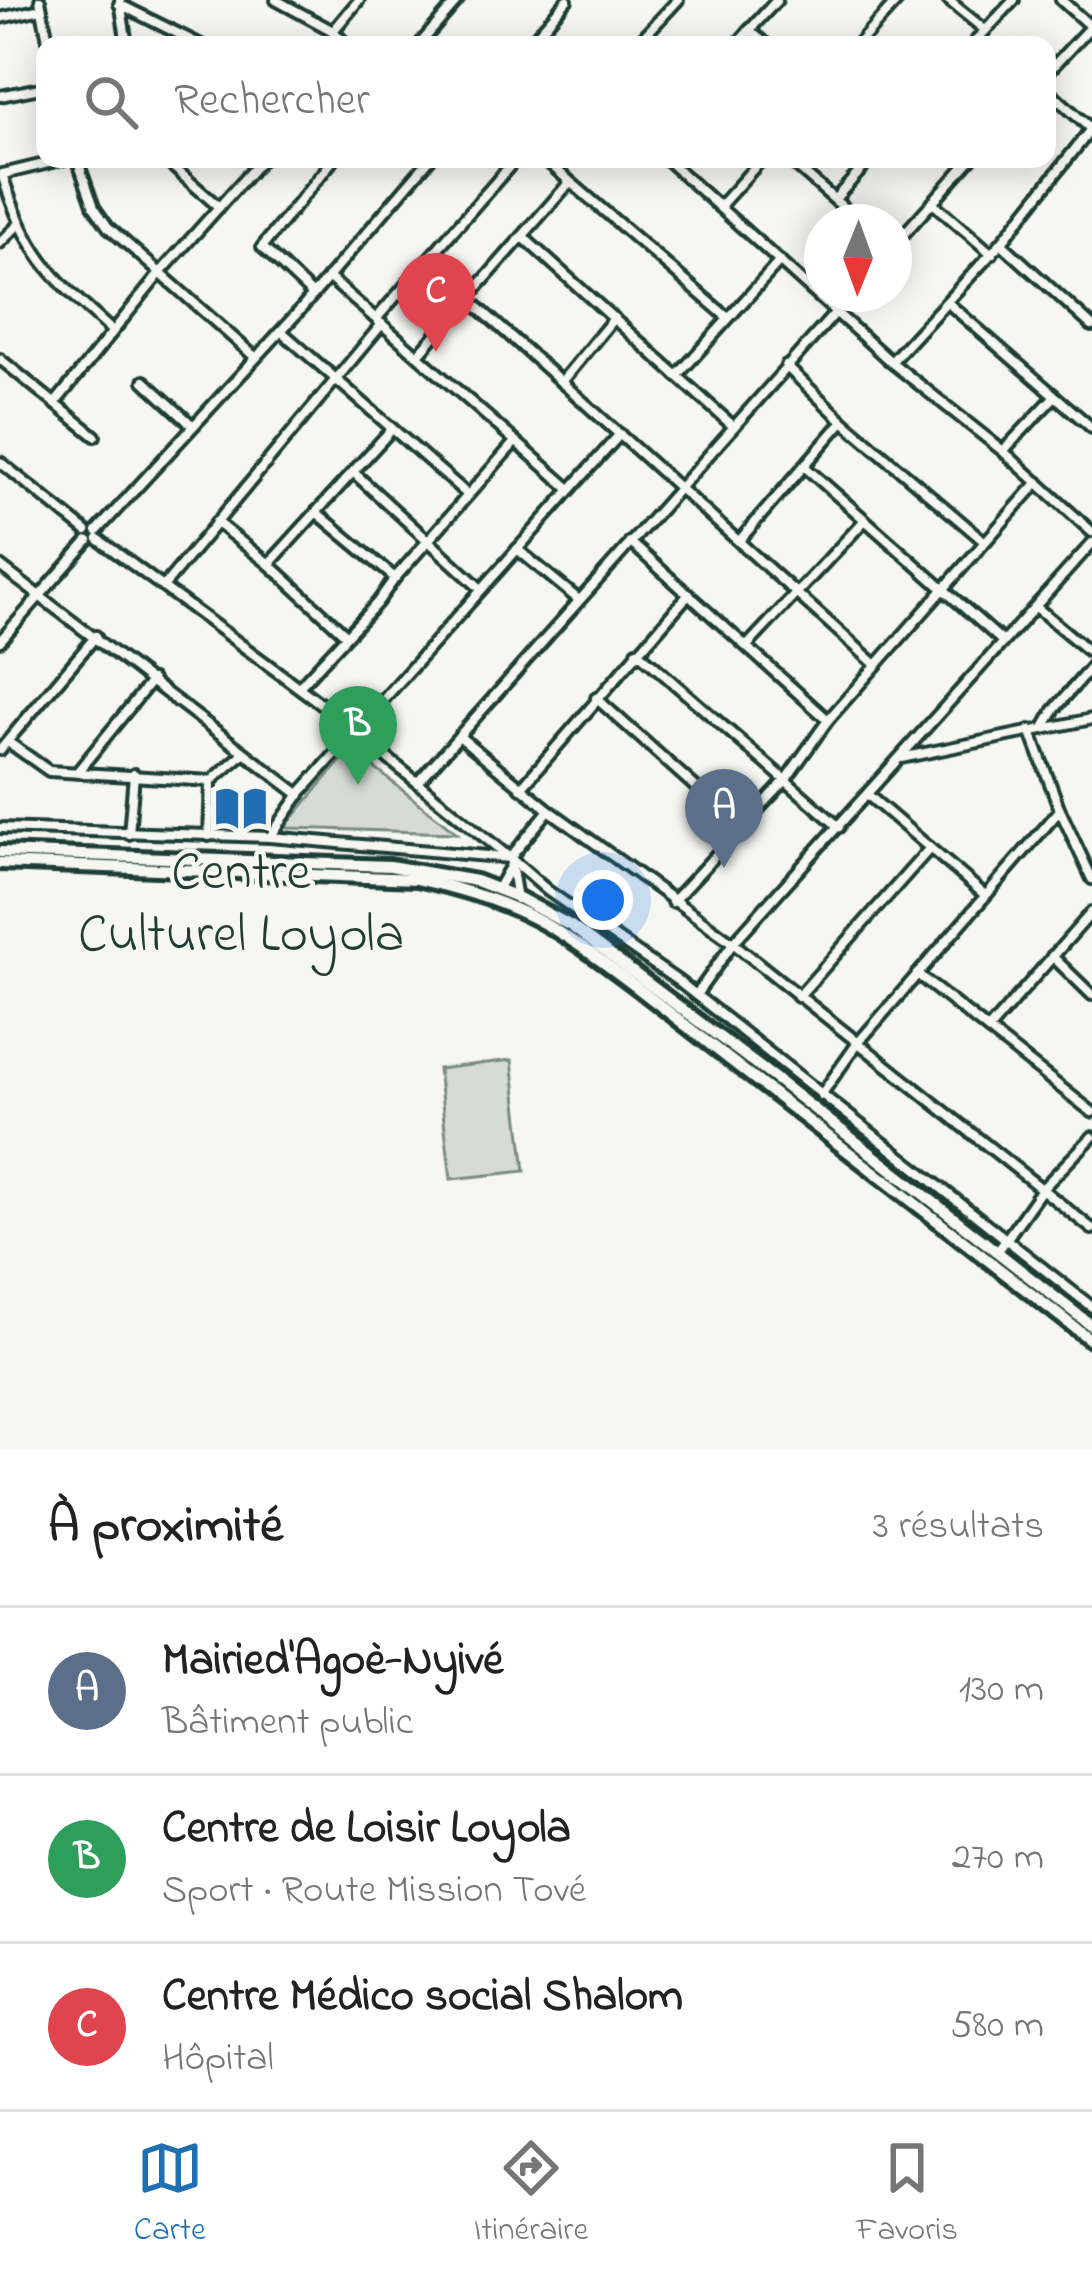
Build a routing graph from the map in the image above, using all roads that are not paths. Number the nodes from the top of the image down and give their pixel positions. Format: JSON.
{"nodes":[{"id":1,"x":276,"y":0,"type":"edge"},
{"id":2,"x":359,"y":0,"type":"edge"},
{"id":3,"x":458,"y":0,"type":"edge"},
{"id":4,"x":566,"y":0,"type":"edge"},
{"id":5,"x":678,"y":0,"type":"edge"},
{"id":6,"x":777,"y":0,"type":"edge"},
{"id":7,"x":898,"y":0,"type":"edge"},
{"id":8,"x":948,"y":0,"type":"edge"},
{"id":9,"x":1014,"y":0,"type":"edge"},
{"id":10,"x":1061,"y":0,"type":"edge"},
{"id":11,"x":120,"y":2,"type":"edge"},
{"id":12,"x":40,"y":5,"type":"edge"},
{"id":13,"x":0,"y":18,"type":"edge"},
{"id":14,"x":1091,"y":27,"type":"edge"},
{"id":15,"x":749,"y":30,"type":"junction"},
{"id":16,"x":985,"y":30,"type":"junction"},
{"id":17,"x":333,"y":31,"type":"junction"},
{"id":18,"x":647,"y":34,"type":"joint"},
{"id":19,"x":48,"y":36,"type":"edge"},
{"id":20,"x":126,"y":36,"type":"edge"},
{"id":21,"x":184,"y":36,"type":"edge"},
{"id":22,"x":338,"y":36,"type":"edge"},
{"id":23,"x":427,"y":36,"type":"edge"},
{"id":24,"x":539,"y":36,"type":"edge"},
{"id":25,"x":649,"y":36,"type":"edge"},
{"id":26,"x":744,"y":36,"type":"edge"},
{"id":27,"x":756,"y":36,"type":"edge"},
{"id":28,"x":865,"y":36,"type":"edge"},
{"id":29,"x":980,"y":36,"type":"edge"},
{"id":30,"x":1056,"y":64,"type":"edge"},
{"id":31,"x":36,"y":89,"type":"edge"},
{"id":32,"x":0,"y":97,"type":"edge"},
{"id":33,"x":1056,"y":97,"type":"edge"},
{"id":34,"x":1091,"y":130,"type":"edge"},
{"id":35,"x":36,"y":166,"type":"edge"},
{"id":36,"x":80,"y":168,"type":"edge"},
{"id":37,"x":175,"y":168,"type":"edge"},
{"id":38,"x":254,"y":168,"type":"edge"},
{"id":39,"x":327,"y":168,"type":"edge"},
{"id":40,"x":422,"y":168,"type":"edge"},
{"id":41,"x":508,"y":168,"type":"edge"},
{"id":42,"x":554,"y":168,"type":"edge"},
{"id":43,"x":676,"y":168,"type":"edge"},
{"id":44,"x":755,"y":168,"type":"edge"},
{"id":45,"x":799,"y":168,"type":"edge"},
{"id":46,"x":863,"y":168,"type":"edge"},
{"id":47,"x":964,"y":168,"type":"edge"},
{"id":48,"x":1,"y":175,"type":"edge"},
{"id":49,"x":570,"y":182,"type":"junction"},
{"id":50,"x":835,"y":199,"type":"junction"},
{"id":51,"x":840,"y":204,"type":"edge"},
{"id":52,"x":934,"y":204,"type":"junction"},
{"id":53,"x":219,"y":207,"type":"junction"},
{"id":54,"x":719,"y":207,"type":"junction"},
{"id":55,"x":18,"y":225,"type":"junction"},
{"id":56,"x":912,"y":227,"type":"edge"},
{"id":57,"x":524,"y":237,"type":"junction"},
{"id":58,"x":1001,"y":243,"type":"junction"},
{"id":59,"x":0,"y":244,"type":"edge"},
{"id":60,"x":992,"y":254,"type":"junction"},
{"id":61,"x":780,"y":261,"type":"junction"},
{"id":62,"x":160,"y":272,"type":"junction"},
{"id":63,"x":328,"y":277,"type":"junction"},
{"id":64,"x":313,"y":296,"type":"junction"},
{"id":65,"x":470,"y":300,"type":"junction"},
{"id":66,"x":947,"y":303,"type":"junction"},
{"id":67,"x":836,"y":313,"type":"junction"},
{"id":68,"x":614,"y":318,"type":"junction"},
{"id":69,"x":728,"y":318,"type":"junction"},
{"id":70,"x":379,"y":321,"type":"junction"},
{"id":71,"x":1090,"y":321,"type":"edge"},
{"id":72,"x":111,"y":330,"type":"junction"},
{"id":73,"x":281,"y":331,"type":"junction"},
{"id":74,"x":418,"y":356,"type":"junction"},
{"id":75,"x":255,"y":357,"type":"junction"},
{"id":76,"x":0,"y":359,"type":"edge"},
{"id":77,"x":891,"y":362,"type":"junction"},
{"id":78,"x":786,"y":366,"type":"junction"},
{"id":79,"x":677,"y":376,"type":"junction"},
{"id":80,"x":338,"y":380,"type":"junction"},
{"id":81,"x":144,"y":382,"type":"dead end"},
{"id":82,"x":562,"y":382,"type":"junction"},
{"id":83,"x":1054,"y":397,"type":"junction"},
{"id":84,"x":56,"y":402,"type":"junction"},
{"id":85,"x":843,"y":421,"type":"junction"},
{"id":86,"x":1091,"y":425,"type":"edge"},
{"id":87,"x":193,"y":426,"type":"junction"},
{"id":88,"x":734,"y":426,"type":"junction"},
{"id":89,"x":392,"y":429,"type":"junction"},
{"id":90,"x":620,"y":434,"type":"junction"},
{"id":91,"x":95,"y":436,"type":"dead end"},
{"id":92,"x":515,"y":442,"type":"junction"},
{"id":93,"x":1003,"y":452,"type":"junction"},
{"id":94,"x":0,"y":462,"type":"edge"},
{"id":95,"x":804,"y":466,"type":"junction"},
{"id":96,"x":353,"y":472,"type":"junction"},
{"id":97,"x":1038,"y":482,"type":"junction"},
{"id":98,"x":679,"y":487,"type":"junction"},
{"id":99,"x":571,"y":489,"type":"junction"},
{"id":100,"x":468,"y":495,"type":"junction"},
{"id":101,"x":316,"y":512,"type":"junction"},
{"id":102,"x":865,"y":520,"type":"junction"},
{"id":103,"x":216,"y":522,"type":"junction"},
{"id":104,"x":1092,"y":532,"type":"edge"},
{"id":105,"x":92,"y":535,"type":"junction"},
{"id":106,"x":428,"y":540,"type":"junction"},
{"id":107,"x":739,"y":541,"type":"junction"},
{"id":108,"x":631,"y":542,"type":"junction"},
{"id":109,"x":985,"y":542,"type":"junction"},
{"id":110,"x":1092,"y":543,"type":"edge"},
{"id":111,"x":517,"y":549,"type":"junction"},
{"id":112,"x":269,"y":564,"type":"junction"},
{"id":113,"x":0,"y":566,"type":"edge"},
{"id":114,"x":395,"y":578,"type":"junction"},
{"id":115,"x":163,"y":587,"type":"junction"},
{"id":116,"x":481,"y":589,"type":"junction"},
{"id":117,"x":943,"y":589,"type":"junction"},
{"id":118,"x":796,"y":591,"type":"junction"},
{"id":119,"x":689,"y":594,"type":"junction"},
{"id":120,"x":41,"y":597,"type":"junction"},
{"id":121,"x":579,"y":600,"type":"junction"},
{"id":122,"x":1036,"y":608,"type":"junction"},
{"id":123,"x":346,"y":635,"type":"junction"},
{"id":124,"x":96,"y":636,"type":"junction"},
{"id":125,"x":0,"y":641,"type":"edge"},
{"id":126,"x":1002,"y":641,"type":"junction"},
{"id":127,"x":747,"y":646,"type":"junction"},
{"id":128,"x":638,"y":651,"type":"junction"},
{"id":129,"x":1092,"y":654,"type":"edge"},
{"id":130,"x":875,"y":664,"type":"junction"},
{"id":131,"x":1092,"y":666,"type":"edge"},
{"id":132,"x":152,"y":680,"type":"junction"},
{"id":133,"x":298,"y":688,"type":"junction"},
{"id":134,"x":596,"y":698,"type":"junction"},
{"id":135,"x":1092,"y":718,"type":"edge"},
{"id":136,"x":827,"y":720,"type":"junction"},
{"id":137,"x":1045,"y":728,"type":"junction"},
{"id":138,"x":1030,"y":730,"type":"junction"},
{"id":139,"x":356,"y":732,"type":"junction"},
{"id":140,"x":459,"y":736,"type":"junction"},
{"id":141,"x":8,"y":742,"type":"junction"},
{"id":142,"x":0,"y":751,"type":"edge"},
{"id":143,"x":244,"y":753,"type":"junction"},
{"id":144,"x":900,"y":758,"type":"junction"},
{"id":145,"x":78,"y":771,"type":"junction"},
{"id":146,"x":134,"y":774,"type":"junction"},
{"id":147,"x":211,"y":781,"type":"junction"},
{"id":148,"x":419,"y":781,"type":"junction"},
{"id":149,"x":784,"y":782,"type":"junction"},
{"id":150,"x":521,"y":788,"type":"junction"},
{"id":151,"x":300,"y":794,"type":"junction"},
{"id":152,"x":868,"y":796,"type":"junction"},
{"id":153,"x":548,"y":810,"type":"junction"},
{"id":154,"x":1060,"y":810,"type":"junction"},
{"id":155,"x":739,"y":826,"type":"junction"},
{"id":156,"x":1,"y":827,"type":"edge"},
{"id":157,"x":839,"y":827,"type":"junction"},
{"id":158,"x":129,"y":834,"type":"junction"},
{"id":159,"x":209,"y":836,"type":"junction"},
{"id":160,"x":270,"y":837,"type":"junction"},
{"id":161,"x":930,"y":848,"type":"junction"},
{"id":162,"x":0,"y":852,"type":"edge"},
{"id":163,"x":511,"y":862,"type":"junction"},
{"id":164,"x":0,"y":863,"type":"edge"},
{"id":165,"x":1092,"y":879,"type":"edge"},
{"id":166,"x":497,"y":889,"type":"junction"},
{"id":167,"x":985,"y":895,"type":"junction"},
{"id":168,"x":516,"y":901,"type":"junction"},
{"id":169,"x":672,"y":902,"type":"junction"},
{"id":170,"x":1092,"y":912,"type":"edge"},
{"id":171,"x":733,"y":943,"type":"junction"},
{"id":172,"x":1052,"y":956,"type":"junction"},
{"id":173,"x":917,"y":974,"type":"junction"},
{"id":174,"x":1092,"y":994,"type":"edge"},
{"id":175,"x":696,"y":995,"type":"junction"},
{"id":176,"x":798,"y":997,"type":"junction"},
{"id":177,"x":988,"y":1030,"type":"junction"},
{"id":178,"x":857,"y":1044,"type":"junction"},
{"id":179,"x":733,"y":1054,"type":"junction"},
{"id":180,"x":821,"y":1095,"type":"junction"},
{"id":181,"x":1092,"y":1112,"type":"edge"},
{"id":182,"x":1092,"y":1137,"type":"edge"},
{"id":183,"x":1042,"y":1189,"type":"junction"},
{"id":184,"x":1092,"y":1228,"type":"edge"},
{"id":185,"x":1006,"y":1240,"type":"junction"},
{"id":186,"x":998,"y":1251,"type":"junction"},
{"id":187,"x":1043,"y":1296,"type":"junction"},
{"id":188,"x":1092,"y":1306,"type":"edge"},
{"id":189,"x":1092,"y":1326,"type":"edge"},
{"id":190,"x":1092,"y":1341,"type":"edge"}],
"edges":[{"from":1,"to":17,"type":"street"},
{"from":2,"to":17,"type":"street"},
{"from":3,"to":23,"type":"street"},
{"from":4,"to":24,"type":"street"},
{"from":5,"to":18,"type":"street"},
{"from":6,"to":15,"type":"street"},
{"from":7,"to":28,"type":"street"},
{"from":8,"to":16,"type":"street"},
{"from":9,"to":16,"type":"street"},
{"from":10,"to":14,"type":"street"},
{"from":11,"to":20,"type":"street"},
{"from":11,"to":21,"type":"street"},
{"from":12,"to":13,"type":"street"},
{"from":12,"to":19,"type":"street"},
{"from":14,"to":30,"type":"street"},
{"from":15,"to":26,"type":"street"},
{"from":15,"to":27,"type":"street"},
{"from":16,"to":29,"type":"street"},
{"from":17,"to":22,"type":"street"},
{"from":18,"to":25,"type":"street"},
{"from":31,"to":32,"type":"street"},
{"from":33,"to":34,"type":"street"},
{"from":34,"to":58,"type":"street"},
{"from":35,"to":48,"type":"street"},
{"from":36,"to":62,"type":"street"},
{"from":37,"to":53,"type":"street"},
{"from":38,"to":53,"type":"street"},
{"from":39,"to":64,"type":"street"},
{"from":40,"to":63,"type":"street"},
{"from":41,"to":70,"type":"street"},
{"from":42,"to":49,"type":"street"},
{"from":43,"to":54,"type":"street"},
{"from":44,"to":54,"type":"street"},
{"from":45,"to":50,"type":"street"},
{"from":46,"to":50,"type":"street"},
{"from":47,"to":52,"type":"street"},
{"from":48,"to":55,"type":"street"},
{"from":49,"to":57,"type":"street"},
{"from":49,"to":69,"type":"street"},
{"from":50,"to":51,"type":"street"},
{"from":52,"to":56,"type":"street"},
{"from":52,"to":60,"type":"street"},
{"from":53,"to":62,"type":"street"},
{"from":54,"to":61,"type":"street"},
{"from":55,"to":59,"type":"street"},
{"from":55,"to":72,"type":"street"},
{"from":57,"to":65,"type":"street"},
{"from":57,"to":68,"type":"street"},
{"from":58,"to":60,"type":"street"},
{"from":58,"to":71,"type":"street"},
{"from":60,"to":66,"type":"street"},
{"from":61,"to":67,"type":"street"},
{"from":61,"to":69,"type":"street"},
{"from":62,"to":72,"type":"street"},
{"from":62,"to":75,"type":"street"},
{"from":63,"to":64,"type":"street"},
{"from":63,"to":70,"type":"street"},
{"from":64,"to":73,"type":"street"},
{"from":65,"to":74,"type":"street"},
{"from":65,"to":82,"type":"street"},
{"from":66,"to":77,"type":"street"},
{"from":66,"to":83,"type":"street"},
{"from":67,"to":77,"type":"street"},
{"from":67,"to":78,"type":"street"},
{"from":68,"to":79,"type":"street"},
{"from":68,"to":82,"type":"street"},
{"from":69,"to":79,"type":"street"},
{"from":70,"to":74,"type":"street"},
{"from":70,"to":80,"type":"street"},
{"from":72,"to":84,"type":"street"},
{"from":73,"to":75,"type":"street"},
{"from":73,"to":80,"type":"street"},
{"from":74,"to":92,"type":"street"},
{"from":75,"to":87,"type":"street"},
{"from":76,"to":84,"type":"street"},
{"from":77,"to":93,"type":"street"},
{"from":78,"to":85,"type":"street"},
{"from":78,"to":88,"type":"street"},
{"from":79,"to":88,"type":"street"},
{"from":80,"to":89,"type":"street"},
{"from":80,"to":103,"type":"street"},
{"from":81,"to":87,"type":"street"},
{"from":82,"to":90,"type":"street"},
{"from":83,"to":86,"type":"street"},
{"from":83,"to":93,"type":"street"},
{"from":84,"to":91,"type":"street"},
{"from":85,"to":95,"type":"street"},
{"from":85,"to":109,"type":"street"},
{"from":87,"to":105,"type":"street"},
{"from":88,"to":98,"type":"street"},
{"from":89,"to":96,"type":"street"},
{"from":89,"to":100,"type":"street"},
{"from":90,"to":98,"type":"street"},
{"from":90,"to":99,"type":"street"},
{"from":92,"to":99,"type":"street"},
{"from":92,"to":100,"type":"street"},
{"from":93,"to":97,"type":"street"},
{"from":94,"to":105,"type":"street"},
{"from":95,"to":102,"type":"street"},
{"from":95,"to":107,"type":"street"},
{"from":96,"to":101,"type":"street"},
{"from":96,"to":106,"type":"street"},
{"from":97,"to":104,"type":"street"},
{"from":97,"to":109,"type":"street"},
{"from":98,"to":107,"type":"street"},
{"from":98,"to":108,"type":"street"},
{"from":99,"to":111,"type":"street"},
{"from":100,"to":106,"type":"street"},
{"from":101,"to":112,"type":"street"},
{"from":101,"to":114,"type":"street"},
{"from":102,"to":117,"type":"street"},
{"from":102,"to":118,"type":"street"},
{"from":103,"to":112,"type":"street"},
{"from":103,"to":115,"type":"street"},
{"from":105,"to":115,"type":"street"},
{"from":105,"to":120,"type":"street"},
{"from":106,"to":114,"type":"street"},
{"from":106,"to":116,"type":"street"},
{"from":107,"to":118,"type":"street"},
{"from":108,"to":119,"type":"street"},
{"from":108,"to":121,"type":"street"},
{"from":109,"to":117,"type":"street"},
{"from":110,"to":122,"type":"street"},
{"from":111,"to":116,"type":"street"},
{"from":111,"to":121,"type":"street"},
{"from":112,"to":123,"type":"street"},
{"from":113,"to":120,"type":"street"},
{"from":114,"to":123,"type":"street"},
{"from":115,"to":133,"type":"street"},
{"from":116,"to":139,"type":"street"},
{"from":117,"to":126,"type":"street"},
{"from":117,"to":130,"type":"street"},
{"from":118,"to":127,"type":"street"},
{"from":118,"to":130,"type":"street"},
{"from":119,"to":127,"type":"street"},
{"from":119,"to":128,"type":"street"},
{"from":120,"to":124,"type":"street"},
{"from":120,"to":125,"type":"street"},
{"from":121,"to":140,"type":"street"},
{"from":122,"to":126,"type":"street"},
{"from":122,"to":129,"type":"street"},
{"from":123,"to":133,"type":"street"},
{"from":124,"to":132,"type":"street"},
{"from":124,"to":141,"type":"street"},
{"from":126,"to":144,"type":"street"},
{"from":127,"to":136,"type":"street"},
{"from":128,"to":134,"type":"street"},
{"from":128,"to":149,"type":"street"},
{"from":130,"to":136,"type":"street"},
{"from":131,"to":137,"type":"street"},
{"from":132,"to":143,"type":"street"},
{"from":132,"to":145,"type":"street"},
{"from":133,"to":139,"type":"street"},
{"from":134,"to":150,"type":"street"},
{"from":134,"to":155,"type":"street"},
{"from":135,"to":137,"type":"street"},
{"from":136,"to":149,"type":"street"},
{"from":137,"to":138,"type":"street"},
{"from":138,"to":144,"type":"street"},
{"from":138,"to":154,"type":"street"},
{"from":139,"to":148,"type":"street"},
{"from":139,"to":151,"type":"street"},
{"from":140,"to":148,"type":"street"},
{"from":140,"to":150,"type":"street"},
{"from":141,"to":142,"type":"street"},
{"from":141,"to":145,"type":"street"},
{"from":143,"to":147,"type":"street"},
{"from":143,"to":151,"type":"street"},
{"from":144,"to":152,"type":"street"},
{"from":145,"to":146,"type":"street"},
{"from":146,"to":147,"type":"street"},
{"from":146,"to":158,"type":"street"},
{"from":147,"to":159,"type":"street"},
{"from":148,"to":163,"type":"street"},
{"from":149,"to":155,"type":"street"},
{"from":149,"to":157,"type":"street"},
{"from":150,"to":153,"type":"street"},
{"from":151,"to":160,"type":"street"},
{"from":152,"to":157,"type":"street"},
{"from":152,"to":161,"type":"street"},
{"from":153,"to":163,"type":"street"},
{"from":153,"to":169,"type":"street"},
{"from":154,"to":165,"type":"street"},
{"from":154,"to":167,"type":"street"},
{"from":155,"to":169,"type":"street"},
{"from":156,"to":158,"type":"street"},
{"from":157,"to":171,"type":"street"},
{"from":158,"to":159,"type":"street"},
{"from":159,"to":160,"type":"street"},
{"from":160,"to":163,"type":"street"},
{"from":161,"to":167,"type":"street"},
{"from":161,"to":176,"type":"street"},
{"from":162,"to":166,"type":"main road"},
{"from":163,"to":166,"type":"street"},
{"from":163,"to":168,"type":"street"},
{"from":163,"to":175,"type":"street"},
{"from":164,"to":168,"type":"main road"},
{"from":166,"to":168,"type":"main road"},
{"from":167,"to":173,"type":"street"},
{"from":168,"to":179,"type":"main road"},
{"from":169,"to":171,"type":"street"},
{"from":170,"to":172,"type":"street"},
{"from":171,"to":175,"type":"street"},
{"from":171,"to":176,"type":"street"},
{"from":172,"to":174,"type":"street"},
{"from":172,"to":177,"type":"street"},
{"from":173,"to":177,"type":"street"},
{"from":173,"to":178,"type":"street"},
{"from":175,"to":180,"type":"street"},
{"from":176,"to":178,"type":"street"},
{"from":177,"to":181,"type":"street"},
{"from":178,"to":180,"type":"street"},
{"from":178,"to":183,"type":"street"},
{"from":179,"to":186,"type":"main road"},
{"from":179,"to":187,"type":"main road"},
{"from":180,"to":185,"type":"street"},
{"from":182,"to":183,"type":"street"},
{"from":183,"to":184,"type":"street"},
{"from":183,"to":185,"type":"street"},
{"from":185,"to":186,"type":"street"},
{"from":185,"to":188,"type":"street"},
{"from":186,"to":187,"type":"main road"},
{"from":187,"to":189,"type":"main road"},
{"from":187,"to":190,"type":"main road"}]}
